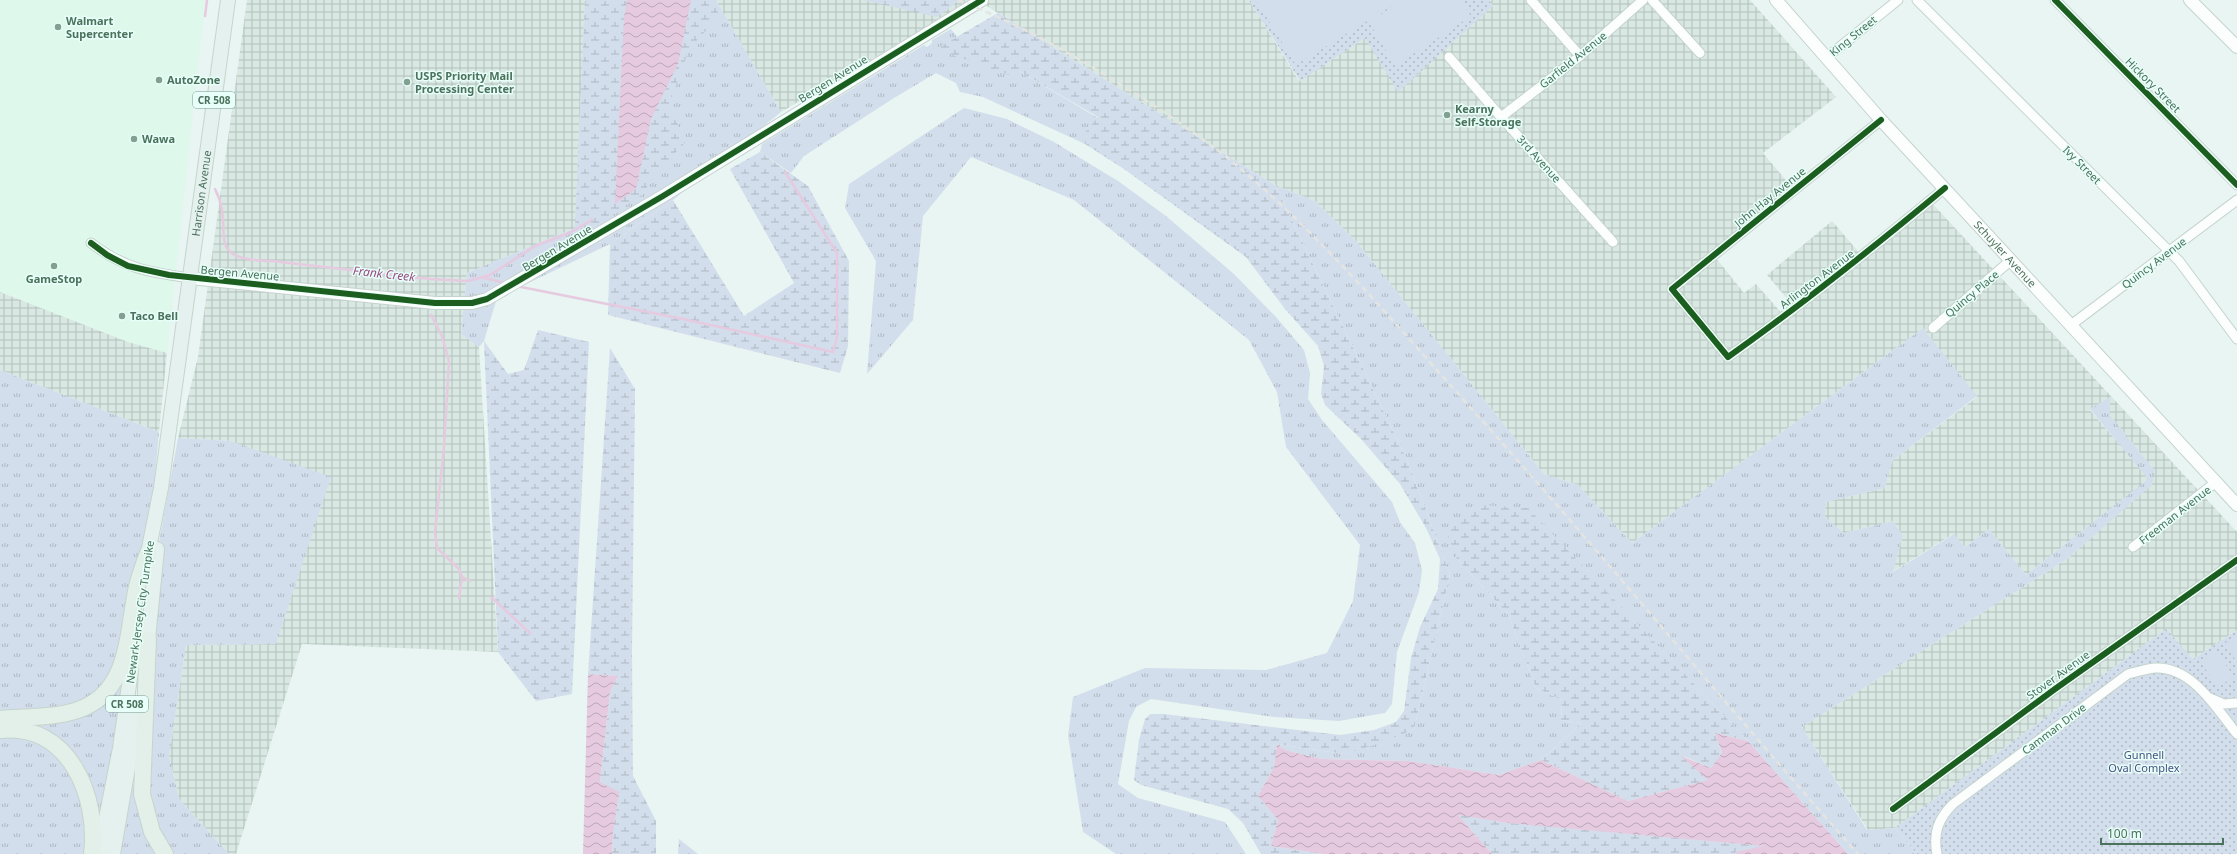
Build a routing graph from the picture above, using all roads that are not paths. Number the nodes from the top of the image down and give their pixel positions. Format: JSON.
{"nodes":[{"id":1,"x":228,"y":0,"type":"edge"},
{"id":2,"x":982,"y":0,"type":"edge"},
{"id":3,"x":1531,"y":0,"type":"edge"},
{"id":4,"x":1643,"y":0,"type":"edge"},
{"id":5,"x":1652,"y":0,"type":"edge"},
{"id":6,"x":1776,"y":0,"type":"edge"},
{"id":7,"x":1898,"y":0,"type":"edge"},
{"id":8,"x":1917,"y":0,"type":"edge"},
{"id":9,"x":2055,"y":0,"type":"edge"},
{"id":10,"x":2190,"y":0,"type":"edge"},
{"id":11,"x":2237,"y":47,"type":"edge"},
{"id":12,"x":1700,"y":53,"type":"dead end"},
{"id":13,"x":1580,"y":56,"type":"junction"},
{"id":14,"x":1449,"y":57,"type":"dead end"},
{"id":15,"x":1826,"y":58,"type":"junction"},
{"id":16,"x":1501,"y":117,"type":"junction"},
{"id":17,"x":1881,"y":120,"type":"junction"},
{"id":18,"x":2237,"y":185,"type":"edge"},
{"id":19,"x":1944,"y":188,"type":"junction"},
{"id":20,"x":2237,"y":200,"type":"edge"},
{"id":21,"x":1613,"y":242,"type":"dead end"},
{"id":22,"x":91,"y":243,"type":"dead end"},
{"id":23,"x":2168,"y":252,"type":"junction"},
{"id":24,"x":2012,"y":260,"type":"junction"},
{"id":25,"x":190,"y":278,"type":"junction"},
{"id":26,"x":2071,"y":325,"type":"junction"},
{"id":27,"x":1704,"y":326,"type":"joint"},
{"id":28,"x":1933,"y":328,"type":"dead end"},
{"id":29,"x":2237,"y":339,"type":"edge"},
{"id":30,"x":175,"y":386,"type":"joint"},
{"id":31,"x":2216,"y":482,"type":"junction"},
{"id":32,"x":161,"y":488,"type":"junction"},
{"id":33,"x":2237,"y":505,"type":"edge"},
{"id":34,"x":2134,"y":547,"type":"dead end"},
{"id":35,"x":148,"y":553,"type":"junction"},
{"id":36,"x":2237,"y":560,"type":"edge"},
{"id":37,"x":148,"y":639,"type":"junction"},
{"id":38,"x":2207,"y":696,"type":"junction"},
{"id":39,"x":2237,"y":703,"type":"edge"},
{"id":40,"x":0,"y":719,"type":"edge"},
{"id":41,"x":0,"y":730,"type":"edge"},
{"id":42,"x":2237,"y":734,"type":"edge"},
{"id":43,"x":1894,"y":809,"type":"dead end"},
{"id":44,"x":92,"y":854,"type":"edge"},
{"id":45,"x":99,"y":854,"type":"edge"},
{"id":46,"x":113,"y":854,"type":"edge"},
{"id":47,"x":165,"y":854,"type":"edge"},
{"id":48,"x":1937,"y":854,"type":"edge"}],
"edges":[{"from":1,"to":25,"type":"main road","name":"Harrison Avenue","number":"CR 508"},
{"from":2,"to":25,"type":"street","name":"Bergen Avenue"},
{"from":3,"to":13,"type":"street"},
{"from":4,"to":13,"type":"street","name":"Garfield Avenue"},
{"from":5,"to":12,"type":"street"},
{"from":6,"to":15,"type":"street","name":"Schuyler Avenue"},
{"from":7,"to":15,"type":"street","name":"King Street"},
{"from":8,"to":23,"type":"street","name":"Ivy Street"},
{"from":9,"to":18,"type":"street","name":"Hickory Street"},
{"from":10,"to":11,"type":"street"},
{"from":13,"to":16,"type":"street","name":"Garfield Avenue"},
{"from":14,"to":16,"type":"street","name":"3rd Avenue"},
{"from":15,"to":17,"type":"street","name":"Schuyler Avenue"},
{"from":16,"to":21,"type":"street","name":"3rd Avenue"},
{"from":17,"to":19,"type":"street","name":"Schuyler Avenue"},
{"from":17,"to":27,"type":"street","name":"John Hay Avenue"},
{"from":19,"to":24,"type":"street","name":"Schuyler Avenue"},
{"from":19,"to":27,"type":"street","name":"Arlington Avenue"},
{"from":20,"to":23,"type":"street","name":"Quincy Avenue"},
{"from":22,"to":25,"type":"street","name":"Bergen Avenue"},
{"from":23,"to":26,"type":"street","name":"Quincy Avenue"},
{"from":23,"to":29,"type":"street","name":"Ivy Street"},
{"from":24,"to":26,"type":"street","name":"Schuyler Avenue"},
{"from":24,"to":28,"type":"street","name":"Quincy Place"},
{"from":25,"to":30,"type":"main road","name":"Harrison Avenue","number":"CR 508"},
{"from":26,"to":31,"type":"street","name":"Schuyler Avenue"},
{"from":30,"to":32,"type":"main road","name":"Newark-Jersey City Turnpike","number":"CR 508"},
{"from":31,"to":33,"type":"street","name":"Schuyler Avenue"},
{"from":31,"to":34,"type":"street","name":"Freeman Avenue"},
{"from":32,"to":35,"type":"main road","name":"Newark-Jersey City Turnpike","number":"CR 508"},
{"from":32,"to":37,"type":"main road","name":"Newark-Jersey City Turnpike","number":"CR 508"},
{"from":35,"to":40,"type":"highway"},
{"from":35,"to":45,"type":"main road","name":"Newark-Jersey City Turnpike","number":"CR 508"},
{"from":36,"to":43,"type":"street","name":"Stover Avenue"},
{"from":37,"to":46,"type":"main road","name":"Newark-Jersey City Turnpike","number":"CR 508"},
{"from":37,"to":47,"type":"highway"},
{"from":38,"to":39,"type":"street","name":"Camman Drive"},
{"from":38,"to":42,"type":"street","name":"Camman Drive"},
{"from":38,"to":48,"type":"street","name":"Camman Drive"},
{"from":41,"to":44,"type":"highway"}]}
